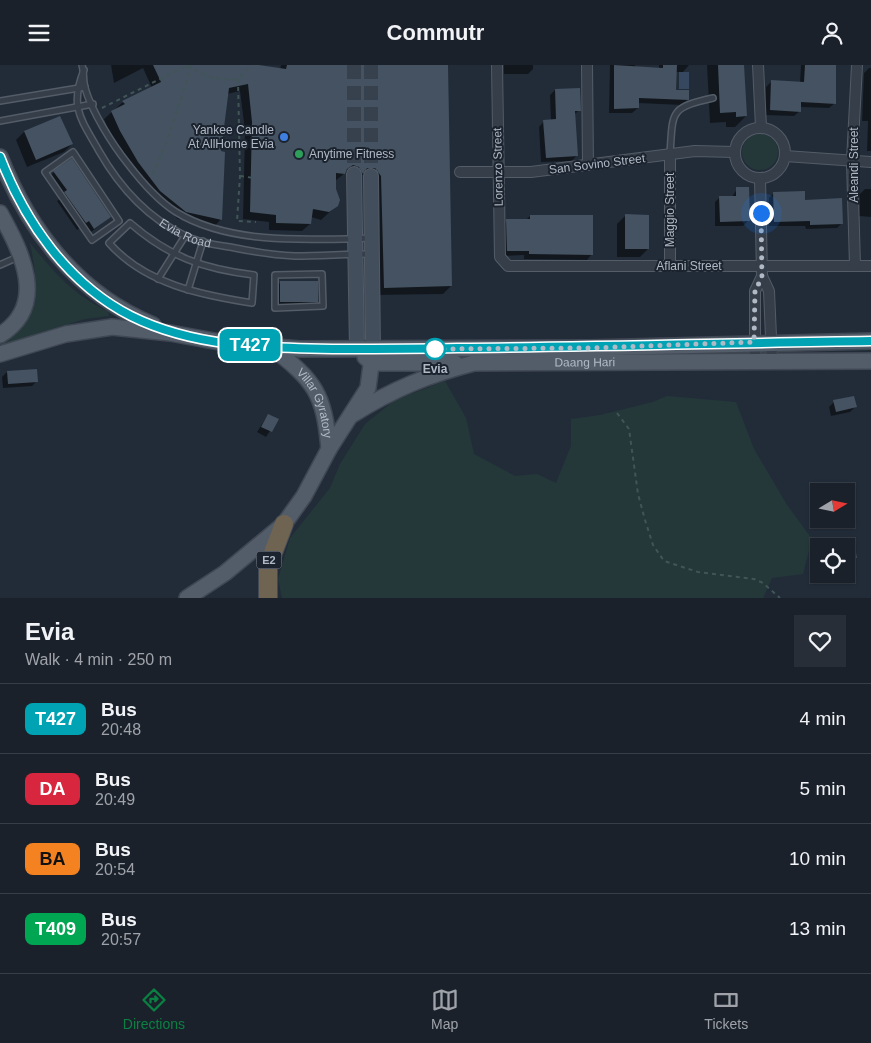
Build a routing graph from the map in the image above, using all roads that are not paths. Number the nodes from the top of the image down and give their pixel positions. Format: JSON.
{"nodes":[{"id":1,"x":497,"y":65,"type":"edge"},
{"id":2,"x":587,"y":65,"type":"edge"},
{"id":3,"x":758,"y":65,"type":"edge"},
{"id":4,"x":857,"y":65,"type":"edge"},
{"id":5,"x":83,"y":68,"type":"edge"},
{"id":6,"x":85,"y":87,"type":"junction"},
{"id":7,"x":76,"y":89,"type":"junction"},
{"id":8,"x":713,"y":98,"type":"dead end"},
{"id":9,"x":0,"y":101,"type":"edge"},
{"id":10,"x":93,"y":104,"type":"junction"},
{"id":11,"x":76,"y":107,"type":"junction"},
{"id":12,"x":0,"y":121,"type":"edge"},
{"id":13,"x":761,"y":127,"type":"junction"},
{"id":14,"x":734,"y":152,"type":"junction"},
{"id":15,"x":670,"y":154,"type":"junction"},
{"id":16,"x":785,"y":156,"type":"junction"},
{"id":17,"x":0,"y":157,"type":"edge"},
{"id":18,"x":852,"y":161,"type":"junction"},
{"id":19,"x":871,"y":162,"type":"edge"},
{"id":20,"x":588,"y":165,"type":"junction"},
{"id":21,"x":460,"y":172,"type":"dead end"},
{"id":22,"x":497,"y":173,"type":"junction"},
{"id":23,"x":354,"y":175,"type":"tunnel mouth"},
{"id":24,"x":371,"y":176,"type":"tunnel mouth"},
{"id":25,"x":760,"y":178,"type":"junction"},
{"id":26,"x":0,"y":213,"type":"edge"},
{"id":27,"x":119,"y":221,"type":"joint"},
{"id":28,"x":185,"y":236,"type":"junction"},
{"id":29,"x":371,"y":238,"type":"junction"},
{"id":30,"x":354,"y":239,"type":"junction"},
{"id":31,"x":203,"y":241,"type":"junction"},
{"id":32,"x":174,"y":253,"type":"junction"},
{"id":33,"x":354,"y":254,"type":"junction"},
{"id":34,"x":371,"y":254,"type":"junction"},
{"id":35,"x":21,"y":256,"type":"junction"},
{"id":36,"x":196,"y":263,"type":"junction"},
{"id":37,"x":0,"y":265,"type":"edge"},
{"id":38,"x":508,"y":265,"type":"joint"},
{"id":39,"x":855,"y":266,"type":"junction"},
{"id":40,"x":871,"y":266,"type":"edge"},
{"id":41,"x":670,"y":267,"type":"junction"},
{"id":42,"x":762,"y":271,"type":"junction"},
{"id":43,"x":322,"y":274,"type":"joint"},
{"id":44,"x":158,"y":279,"type":"junction"},
{"id":45,"x":188,"y":290,"type":"junction"},
{"id":46,"x":170,"y":333,"type":"junction"},
{"id":47,"x":0,"y":335,"type":"edge"},
{"id":48,"x":871,"y":341,"type":"edge"},
{"id":49,"x":754,"y":342,"type":"junction"},
{"id":50,"x":771,"y":342,"type":"junction"},
{"id":51,"x":271,"y":347,"type":"junction"},
{"id":52,"x":357,"y":349,"type":"junction"},
{"id":53,"x":0,"y":354,"type":"edge"},
{"id":54,"x":372,"y":356,"type":"junction"},
{"id":55,"x":755,"y":360,"type":"junction"},
{"id":56,"x":772,"y":360,"type":"junction"},
{"id":57,"x":871,"y":361,"type":"edge"},
{"id":58,"x":474,"y":363,"type":"junction"},
{"id":59,"x":352,"y":415,"type":"junction"},
{"id":60,"x":329,"y":449,"type":"junction"},
{"id":61,"x":284,"y":524,"type":"junction"},
{"id":62,"x":187,"y":598,"type":"edge"},
{"id":63,"x":268,"y":598,"type":"edge"}],
"edges":[{"from":1,"to":22,"type":"street","name":"Lorenzo Street"},
{"from":2,"to":20,"type":"street"},
{"from":3,"to":13,"type":"street"},
{"from":4,"to":18,"type":"street","name":"Aleandi Street"},
{"from":5,"to":6,"type":"lane"},
{"from":5,"to":7,"type":"lane"},
{"from":6,"to":7,"type":"lane"},
{"from":6,"to":10,"type":"lane","name":"Evia Road"},
{"from":7,"to":9,"type":"lane"},
{"from":7,"to":11,"type":"lane","name":"Evia Road"},
{"from":8,"to":15,"type":"lane"},
{"from":10,"to":11,"type":"lane"},
{"from":10,"to":30,"type":"lane","name":"Evia Road"},
{"from":11,"to":12,"type":"lane"},
{"from":11,"to":28,"type":"lane","name":"Evia Road"},
{"from":13,"to":14,"type":"street"},
{"from":13,"to":16,"type":"street"},
{"from":14,"to":15,"type":"street","name":"San Sovino Street"},
{"from":14,"to":25,"type":"street"},
{"from":15,"to":20,"type":"street","name":"San Sovino Street"},
{"from":15,"to":41,"type":"street","name":"Maggio Street"},
{"from":16,"to":18,"type":"street"},
{"from":16,"to":25,"type":"street"},
{"from":17,"to":46,"type":"main road"},
{"from":18,"to":19,"type":"street"},
{"from":18,"to":39,"type":"street","name":"Aleandi Street"},
{"from":20,"to":22,"type":"street","name":"San Sovino Street"},
{"from":21,"to":22,"type":"street","name":"San Sovino Street"},
{"from":22,"to":38,"type":"street","name":"Lorenzo Street"},
{"from":23,"to":30,"type":"street"},
{"from":24,"to":29,"type":"street"},
{"from":25,"to":42,"type":"street"},
{"from":26,"to":35,"type":"main road"},
{"from":27,"to":27,"type":"lane"},
{"from":28,"to":31,"type":"lane","name":"Evia Road"},
{"from":28,"to":32,"type":"lane"},
{"from":29,"to":30,"type":"lane","name":"Evia Road"},
{"from":29,"to":34,"type":"street"},
{"from":30,"to":33,"type":"street"},
{"from":31,"to":33,"type":"lane","name":"Evia Road"},
{"from":31,"to":36,"type":"lane"},
{"from":32,"to":36,"type":"lane"},
{"from":32,"to":44,"type":"lane"},
{"from":32,"to":44,"type":"lane"},
{"from":33,"to":34,"type":"lane","name":"Evia Road"},
{"from":33,"to":52,"type":"street"},
{"from":34,"to":54,"type":"street"},
{"from":35,"to":37,"type":"lane"},
{"from":35,"to":47,"type":"main road"},
{"from":36,"to":45,"type":"lane"},
{"from":36,"to":45,"type":"lane"},
{"from":38,"to":41,"type":"street","name":"Aflani Street"},
{"from":39,"to":40,"type":"street","name":"Aflani Street"},
{"from":39,"to":42,"type":"street","name":"Aflani Street"},
{"from":41,"to":42,"type":"street","name":"Aflani Street"},
{"from":42,"to":49,"type":"street"},
{"from":42,"to":50,"type":"street"},
{"from":43,"to":43,"type":"lane"},
{"from":44,"to":45,"type":"lane"},
{"from":46,"to":51,"type":"main road"},
{"from":46,"to":53,"type":"main road"},
{"from":48,"to":50,"type":"main road","name":"Daang Hari"},
{"from":49,"to":50,"type":"main road","name":"Daang Hari"},
{"from":49,"to":54,"type":"main road","name":"Daang Hari"},
{"from":49,"to":55,"type":"street"},
{"from":50,"to":56,"type":"street"},
{"from":51,"to":52,"type":"main road","name":"Daang Hari"},
{"from":51,"to":60,"type":"main road","name":"Villar Gyratory"},
{"from":52,"to":54,"type":"main road","name":"Daang Hari"},
{"from":54,"to":58,"type":"main road"},
{"from":54,"to":59,"type":"main road"},
{"from":55,"to":56,"type":"main road","name":"Daang Hari"},
{"from":55,"to":58,"type":"main road","name":"Daang Hari"},
{"from":56,"to":57,"type":"main road","name":"Daang Hari"},
{"from":58,"to":59,"type":"main road","name":"Daang Hari"},
{"from":59,"to":60,"type":"main road","name":"Daang Hari"},
{"from":60,"to":61,"type":"main road","name":"Villar Gyratory"},
{"from":61,"to":62,"type":"main road","name":"Villar Gyratory"},
{"from":61,"to":63,"type":"highway","number":"E2"}]}
